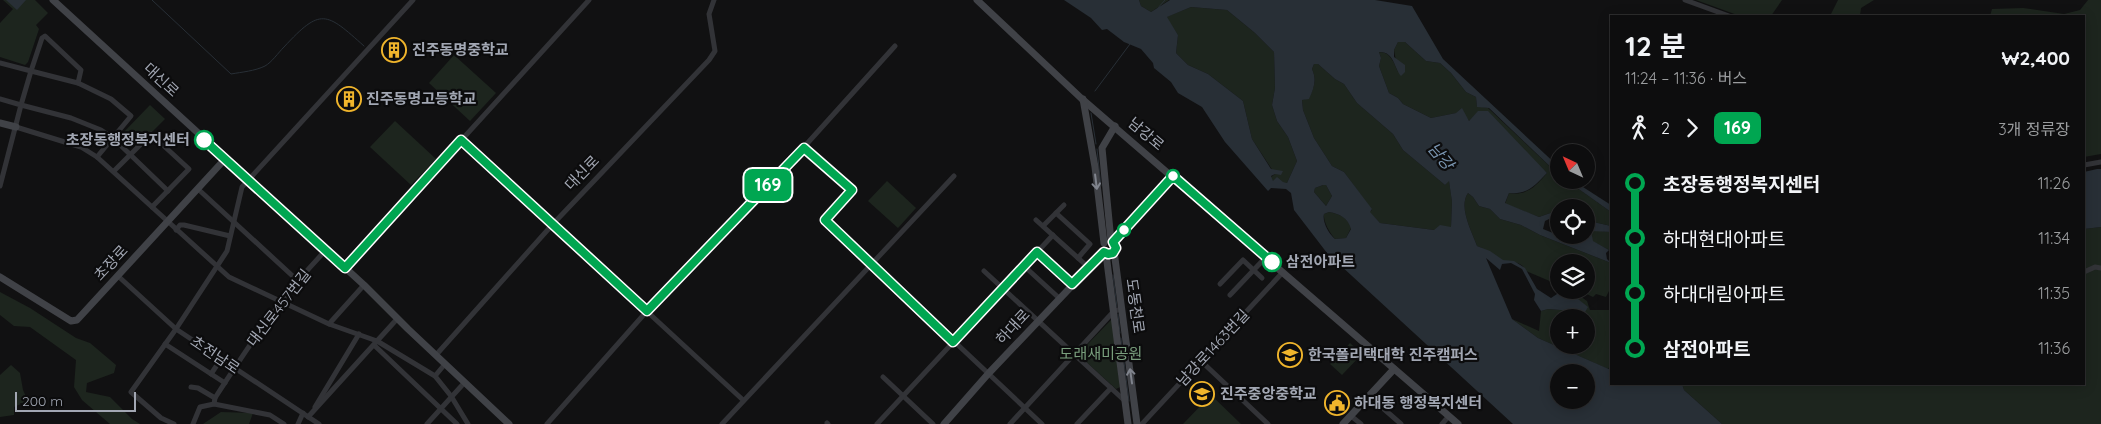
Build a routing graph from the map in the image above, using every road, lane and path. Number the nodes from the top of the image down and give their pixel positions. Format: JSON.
{"nodes":[{"id":1,"x":53,"y":0,"type":"edge"},
{"id":2,"x":413,"y":0,"type":"edge"},
{"id":3,"x":589,"y":0,"type":"edge"},
{"id":4,"x":714,"y":0,"type":"edge"},
{"id":5,"x":977,"y":0,"type":"edge"},
{"id":6,"x":1685,"y":0,"type":"edge"},
{"id":7,"x":1726,"y":15,"type":"edge"},
{"id":8,"x":895,"y":46,"type":"dead end"},
{"id":9,"x":0,"y":63,"type":"edge"},
{"id":10,"x":31,"y":71,"type":"junction"},
{"id":11,"x":78,"y":83,"type":"junction"},
{"id":12,"x":0,"y":99,"type":"edge"},
{"id":13,"x":1082,"y":99,"type":"junction"},
{"id":14,"x":21,"y":105,"type":"junction"},
{"id":15,"x":0,"y":123,"type":"edge"},
{"id":16,"x":1114,"y":126,"type":"junction"},
{"id":17,"x":16,"y":128,"type":"junction"},
{"id":18,"x":113,"y":138,"type":"junction"},
{"id":19,"x":461,"y":140,"type":"junction"},
{"id":20,"x":804,"y":148,"type":"junction"},
{"id":21,"x":1092,"y":153,"type":"junction"},
{"id":22,"x":1102,"y":153,"type":"junction"},
{"id":23,"x":130,"y":156,"type":"junction"},
{"id":24,"x":97,"y":157,"type":"junction"},
{"id":25,"x":225,"y":159,"type":"junction"},
{"id":26,"x":2101,"y":163,"type":"edge"},
{"id":27,"x":2085,"y":165,"type":"edge"},
{"id":28,"x":114,"y":172,"type":"junction"},
{"id":29,"x":954,"y":176,"type":"dead end"},
{"id":30,"x":1173,"y":176,"type":"junction"},
{"id":31,"x":250,"y":180,"type":"junction"},
{"id":32,"x":0,"y":186,"type":"edge"},
{"id":33,"x":198,"y":189,"type":"junction"},
{"id":34,"x":168,"y":191,"type":"junction"},
{"id":35,"x":1064,"y":205,"type":"dead end"},
{"id":36,"x":152,"y":207,"type":"junction"},
{"id":37,"x":1056,"y":213,"type":"junction"},
{"id":38,"x":1036,"y":220,"type":"dead end"},
{"id":39,"x":233,"y":221,"type":"junction"},
{"id":40,"x":168,"y":222,"type":"junction"},
{"id":41,"x":552,"y":225,"type":"junction"},
{"id":42,"x":1043,"y":226,"type":"junction"},
{"id":43,"x":176,"y":230,"type":"junction"},
{"id":44,"x":1053,"y":235,"type":"junction"},
{"id":45,"x":230,"y":236,"type":"junction"},
{"id":46,"x":1109,"y":242,"type":"junction"},
{"id":47,"x":325,"y":250,"type":"junction"},
{"id":48,"x":1114,"y":251,"type":"junction"},
{"id":49,"x":1037,"y":252,"type":"junction"},
{"id":50,"x":1105,"y":253,"type":"junction"},
{"id":51,"x":1266,"y":257,"type":"junction"},
{"id":52,"x":1078,"y":258,"type":"junction"},
{"id":53,"x":872,"y":266,"type":"junction"},
{"id":54,"x":1024,"y":266,"type":"junction"},
{"id":55,"x":217,"y":267,"type":"junction"},
{"id":56,"x":1088,"y":267,"type":"junction"},
{"id":57,"x":345,"y":268,"type":"junction"},
{"id":58,"x":2101,"y":268,"type":"edge"},
{"id":59,"x":1254,"y":270,"type":"junction"},
{"id":60,"x":984,"y":271,"type":"dead end"},
{"id":61,"x":1283,"y":272,"type":"junction"},
{"id":62,"x":2085,"y":272,"type":"edge"},
{"id":63,"x":118,"y":276,"type":"junction"},
{"id":64,"x":0,"y":277,"type":"edge"},
{"id":65,"x":1262,"y":278,"type":"dead end"},
{"id":66,"x":297,"y":280,"type":"junction"},
{"id":67,"x":1072,"y":284,"type":"junction"},
{"id":68,"x":1220,"y":284,"type":"dead end"},
{"id":69,"x":364,"y":286,"type":"junction"},
{"id":70,"x":1002,"y":289,"type":"junction"},
{"id":71,"x":1230,"y":295,"type":"dead end"},
{"id":72,"x":1059,"y":298,"type":"junction"},
{"id":73,"x":280,"y":302,"type":"junction"},
{"id":74,"x":1122,"y":309,"type":"junction"},
{"id":75,"x":647,"y":311,"type":"junction"},
{"id":76,"x":1114,"y":311,"type":"junction"},
{"id":77,"x":397,"y":319,"type":"junction"},
{"id":78,"x":1037,"y":321,"type":"junction"},
{"id":79,"x":328,"y":324,"type":"junction"},
{"id":80,"x":176,"y":329,"type":"junction"},
{"id":81,"x":359,"y":334,"type":"junction"},
{"id":82,"x":1126,"y":338,"type":"junction"},
{"id":83,"x":1118,"y":340,"type":"junction"},
{"id":84,"x":953,"y":342,"type":"junction"},
{"id":85,"x":376,"y":343,"type":"junction"},
{"id":86,"x":165,"y":344,"type":"junction"},
{"id":87,"x":436,"y":355,"type":"junction"},
{"id":88,"x":1074,"y":355,"type":"junction"},
{"id":89,"x":221,"y":359,"type":"junction"},
{"id":90,"x":1200,"y":361,"type":"junction"},
{"id":91,"x":445,"y":364,"type":"junction"},
{"id":92,"x":234,"y":368,"type":"junction"},
{"id":93,"x":1394,"y":369,"type":"junction"},
{"id":94,"x":211,"y":374,"type":"junction"},
{"id":95,"x":988,"y":374,"type":"junction"},
{"id":96,"x":435,"y":376,"type":"junction"},
{"id":97,"x":883,"y":377,"type":"dead end"},
{"id":98,"x":225,"y":382,"type":"junction"},
{"id":99,"x":464,"y":382,"type":"junction"},
{"id":100,"x":191,"y":387,"type":"dead end"},
{"id":101,"x":1111,"y":388,"type":"junction"},
{"id":102,"x":451,"y":396,"type":"junction"},
{"id":103,"x":902,"y":396,"type":"junction"},
{"id":104,"x":1369,"y":396,"type":"junction"},
{"id":105,"x":743,"y":400,"type":"junction"},
{"id":106,"x":215,"y":401,"type":"junction"},
{"id":107,"x":1125,"y":402,"type":"junction"},
{"id":108,"x":1025,"y":408,"type":"junction"},
{"id":109,"x":441,"y":409,"type":"junction"},
{"id":110,"x":314,"y":410,"type":"junction"},
{"id":111,"x":302,"y":413,"type":"junction"},
{"id":112,"x":1136,"y":415,"type":"junction"},
{"id":113,"x":1351,"y":416,"type":"junction"},
{"id":114,"x":1449,"y":416,"type":"junction"},
{"id":115,"x":308,"y":417,"type":"junction"},
{"id":116,"x":1128,"y":421,"type":"edge"},
{"id":117,"x":1146,"y":423,"type":"edge"},
{"id":118,"x":174,"y":424,"type":"edge"},
{"id":119,"x":192,"y":424,"type":"edge"},
{"id":120,"x":284,"y":424,"type":"edge"},
{"id":121,"x":298,"y":424,"type":"edge"},
{"id":122,"x":318,"y":424,"type":"edge"},
{"id":123,"x":427,"y":424,"type":"edge"},
{"id":124,"x":457,"y":424,"type":"edge"},
{"id":125,"x":468,"y":424,"type":"edge"},
{"id":126,"x":508,"y":424,"type":"edge"},
{"id":127,"x":548,"y":424,"type":"edge"},
{"id":128,"x":722,"y":424,"type":"edge"},
{"id":129,"x":877,"y":424,"type":"edge"},
{"id":130,"x":934,"y":424,"type":"edge"},
{"id":131,"x":944,"y":424,"type":"edge"},
{"id":132,"x":1010,"y":424,"type":"edge"},
{"id":133,"x":1042,"y":424,"type":"edge"},
{"id":134,"x":1077,"y":424,"type":"edge"},
{"id":135,"x":1137,"y":424,"type":"edge"},
{"id":136,"x":1268,"y":424,"type":"edge"},
{"id":137,"x":1344,"y":424,"type":"edge"},
{"id":138,"x":1361,"y":424,"type":"edge"},
{"id":139,"x":1401,"y":424,"type":"edge"},
{"id":140,"x":1442,"y":424,"type":"edge"},
{"id":141,"x":1458,"y":424,"type":"edge"}],
"edges":[{"from":1,"to":25,"type":"street","name":"대신로"},
{"from":2,"to":31,"type":"street"},
{"from":3,"to":19,"type":"street"},
{"from":4,"to":41,"type":"street","name":"대신로"},
{"from":5,"to":13,"type":"street","name":"남강로"},
{"from":6,"to":7,"type":"street"},
{"from":8,"to":20,"type":"street"},
{"from":9,"to":10,"type":"street"},
{"from":10,"to":11,"type":"street"},
{"from":10,"to":11,"type":"street"},
{"from":10,"to":14,"type":"street"},
{"from":11,"to":18,"type":"street"},
{"from":12,"to":14,"type":"street"},
{"from":13,"to":16,"type":"street","name":"남강로"},
{"from":13,"to":21,"type":"street"},
{"from":14,"to":17,"type":"street"},
{"from":14,"to":18,"type":"street"},
{"from":15,"to":17,"type":"street"},
{"from":16,"to":22,"type":"street"},
{"from":16,"to":30,"type":"street","name":"남강로"},
{"from":17,"to":24,"type":"street"},
{"from":17,"to":32,"type":"street"},
{"from":18,"to":23,"type":"street"},
{"from":18,"to":24,"type":"street"},
{"from":19,"to":41,"type":"street"},
{"from":19,"to":57,"type":"street"},
{"from":20,"to":53,"type":"street"},
{"from":20,"to":75,"type":"street"},
{"from":21,"to":22,"type":"street"},
{"from":21,"to":46,"type":"street","one_way":true},
{"from":22,"to":46,"type":"street"},
{"from":23,"to":28,"type":"street"},
{"from":23,"to":34,"type":"street"},
{"from":23,"to":34,"type":"street"},
{"from":24,"to":28,"type":"street"},
{"from":25,"to":31,"type":"street","name":"대신로"},
{"from":25,"to":33,"type":"street","name":"초장로"},
{"from":26,"to":27,"type":"street"},
{"from":28,"to":36,"type":"street"},
{"from":29,"to":53,"type":"street"},
{"from":30,"to":46,"type":"street"},
{"from":30,"to":51,"type":"street","name":"남강로"},
{"from":31,"to":39,"type":"street"},
{"from":31,"to":47,"type":"street","name":"대신로"},
{"from":33,"to":39,"type":"street"},
{"from":33,"to":40,"type":"street","name":"초장로"},
{"from":34,"to":36,"type":"street"},
{"from":35,"to":37,"type":"street"},
{"from":36,"to":40,"type":"street"},
{"from":37,"to":42,"type":"street"},
{"from":37,"to":52,"type":"street"},
{"from":38,"to":42,"type":"street"},
{"from":39,"to":45,"type":"street"},
{"from":39,"to":66,"type":"street"},
{"from":40,"to":43,"type":"street"},
{"from":40,"to":63,"type":"street","name":"초장로"},
{"from":41,"to":75,"type":"street"},
{"from":41,"to":87,"type":"street","name":"대신로"},
{"from":42,"to":44,"type":"street"},
{"from":43,"to":45,"type":"street"},
{"from":43,"to":55,"type":"street"},
{"from":44,"to":49,"type":"street"},
{"from":44,"to":52,"type":"street"},
{"from":45,"to":55,"type":"street"},
{"from":46,"to":48,"type":"street"},
{"from":46,"to":50,"type":"street"},
{"from":47,"to":57,"type":"street","name":"대신로"},
{"from":47,"to":66,"type":"street","name":"대신로457번길"},
{"from":48,"to":50,"type":"street"},
{"from":48,"to":74,"type":"street","name":"도동천로"},
{"from":49,"to":54,"type":"street"},
{"from":49,"to":67,"type":"street"},
{"from":50,"to":56,"type":"street","name":"하대로"},
{"from":50,"to":76,"type":"street","name":"도동천로"},
{"from":51,"to":59,"type":"street"},
{"from":51,"to":61,"type":"street","name":"남강로"},
{"from":52,"to":56,"type":"street"},
{"from":53,"to":84,"type":"street"},
{"from":53,"to":105,"type":"street"},
{"from":54,"to":70,"type":"street"},
{"from":54,"to":72,"type":"street"},
{"from":55,"to":73,"type":"street"},
{"from":55,"to":80,"type":"street"},
{"from":56,"to":67,"type":"street","name":"하대로"},
{"from":57,"to":69,"type":"street","name":"대신로"},
{"from":58,"to":62,"type":"street"},
{"from":59,"to":65,"type":"street"},
{"from":59,"to":68,"type":"street"},
{"from":59,"to":71,"type":"street"},
{"from":60,"to":70,"type":"street"},
{"from":61,"to":90,"type":"street","name":"남강로1463번길"},
{"from":61,"to":93,"type":"street","name":"남강로"},
{"from":63,"to":64,"type":"street","name":"초장로"},
{"from":63,"to":80,"type":"street","name":"초전남로"},
{"from":66,"to":73,"type":"street","name":"대신로457번길"},
{"from":67,"to":72,"type":"street","name":"하대로"},
{"from":69,"to":77,"type":"street","name":"대신로"},
{"from":69,"to":79,"type":"street"},
{"from":70,"to":78,"type":"street"},
{"from":70,"to":84,"type":"street"},
{"from":72,"to":78,"type":"street","name":"하대로"},
{"from":73,"to":79,"type":"street"},
{"from":73,"to":92,"type":"street","name":"대신로457번길"},
{"from":74,"to":76,"type":"street"},
{"from":74,"to":82,"type":"street","name":"도동천로"},
{"from":75,"to":105,"type":"street"},
{"from":75,"to":127,"type":"street"},
{"from":76,"to":83,"type":"street","name":"도동천로"},
{"from":76,"to":88,"type":"street"},
{"from":77,"to":85,"type":"street"},
{"from":77,"to":87,"type":"street","name":"대신로"},
{"from":78,"to":88,"type":"street"},
{"from":78,"to":95,"type":"street","name":"하대로"},
{"from":79,"to":81,"type":"street"},
{"from":80,"to":86,"type":"street"},
{"from":80,"to":89,"type":"street","name":"초전남로"},
{"from":81,"to":85,"type":"street"},
{"from":81,"to":110,"type":"street"},
{"from":82,"to":83,"type":"street"},
{"from":112,"to":82,"type":"street","name":"도동천로","one_way":true},
{"from":83,"to":107,"type":"street","name":"도동천로"},
{"from":84,"to":95,"type":"street"},
{"from":84,"to":103,"type":"street"},
{"from":85,"to":96,"type":"street"},
{"from":85,"to":109,"type":"street"},
{"from":85,"to":110,"type":"street"},
{"from":86,"to":94,"type":"street"},
{"from":86,"to":118,"type":"street"},
{"from":87,"to":91,"type":"street","name":"대신로"},
{"from":88,"to":101,"type":"street"},
{"from":88,"to":108,"type":"street"},
{"from":89,"to":92,"type":"street","name":"초전남로"},
{"from":89,"to":94,"type":"street"},
{"from":90,"to":117,"type":"street","name":"남강로1463번길"},
{"from":90,"to":136,"type":"street"},
{"from":91,"to":96,"type":"street"},
{"from":91,"to":99,"type":"street","name":"대신로"},
{"from":92,"to":98,"type":"street","name":"대신로457번길"},
{"from":92,"to":111,"type":"street","name":"초전남로"},
{"from":93,"to":104,"type":"street"},
{"from":93,"to":114,"type":"street","name":"남강로"},
{"from":94,"to":98,"type":"street"},
{"from":95,"to":108,"type":"street"},
{"from":95,"to":131,"type":"street","name":"하대로"},
{"from":96,"to":102,"type":"street"},
{"from":97,"to":103,"type":"street"},
{"from":98,"to":106,"type":"street","name":"대신로457번길"},
{"from":99,"to":102,"type":"street"},
{"from":99,"to":126,"type":"street","name":"대신로"},
{"from":100,"to":106,"type":"street"},
{"from":101,"to":107,"type":"street"},
{"from":101,"to":134,"type":"street"},
{"from":102,"to":109,"type":"street"},
{"from":102,"to":125,"type":"street"},
{"from":103,"to":129,"type":"street"},
{"from":103,"to":130,"type":"street"},
{"from":104,"to":113,"type":"street"},
{"from":104,"to":139,"type":"street"},
{"from":105,"to":128,"type":"street"},
{"from":106,"to":119,"type":"street"},
{"from":106,"to":120,"type":"street"},
{"from":107,"to":116,"type":"street","name":"도동천로"},
{"from":108,"to":132,"type":"street"},
{"from":108,"to":133,"type":"street"},
{"from":109,"to":123,"type":"street"},
{"from":109,"to":124,"type":"street"},
{"from":110,"to":115,"type":"street"},
{"from":111,"to":115,"type":"street","name":"초전남로"},
{"from":111,"to":121,"type":"street"},
{"from":112,"to":116,"type":"street"},
{"from":112,"to":135,"type":"street","name":"도동천로"},
{"from":113,"to":137,"type":"street"},
{"from":113,"to":138,"type":"street"},
{"from":114,"to":140,"type":"street"},
{"from":114,"to":141,"type":"street","name":"남강로"},
{"from":115,"to":122,"type":"street","name":"초전남로"}]}
